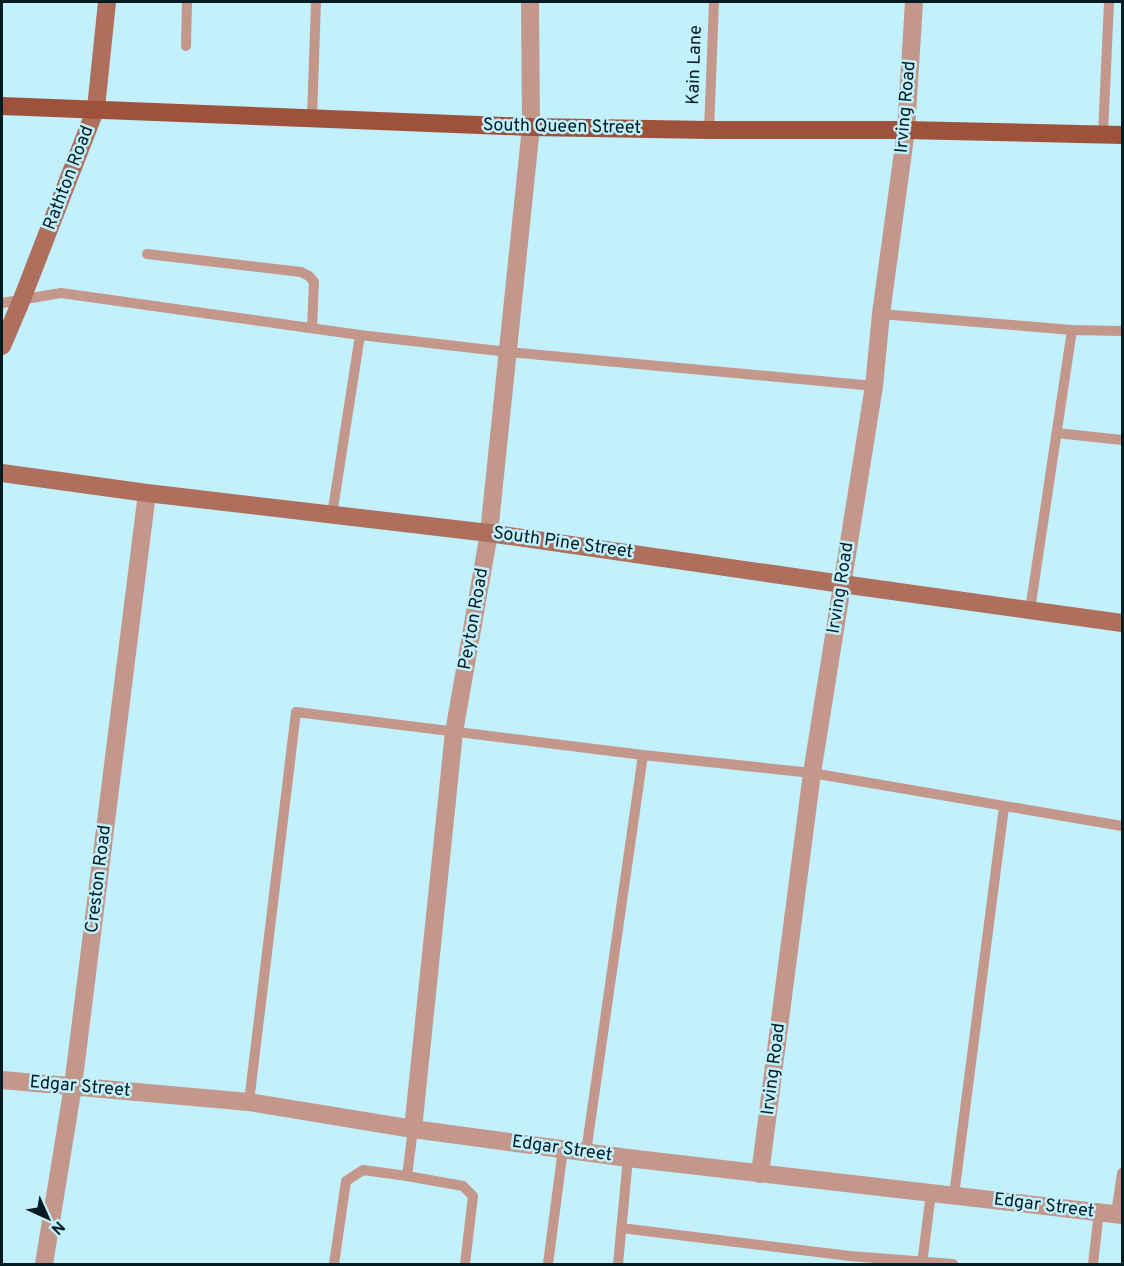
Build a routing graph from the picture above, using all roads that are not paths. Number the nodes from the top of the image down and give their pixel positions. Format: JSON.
{"nodes":[{"id":1,"x":107,"y":2,"type":"edge"},
{"id":2,"x":188,"y":2,"type":"edge"},
{"id":3,"x":316,"y":2,"type":"edge"},
{"id":4,"x":530,"y":2,"type":"edge"},
{"id":5,"x":714,"y":2,"type":"edge"},
{"id":6,"x":914,"y":2,"type":"edge"},
{"id":7,"x":1109,"y":2,"type":"edge"},
{"id":8,"x":186,"y":46,"type":"dead end"},
{"id":9,"x":2,"y":106,"type":"edge"},
{"id":10,"x":96,"y":108,"type":"junction"},
{"id":11,"x":312,"y":117,"type":"junction"},
{"id":12,"x":531,"y":127,"type":"junction"},
{"id":13,"x":709,"y":130,"type":"junction"},
{"id":14,"x":906,"y":130,"type":"junction"},
{"id":15,"x":1103,"y":134,"type":"junction"},
{"id":16,"x":1122,"y":135,"type":"edge"},
{"id":17,"x":147,"y":254,"type":"dead end"},
{"id":18,"x":22,"y":299,"type":"junction"},
{"id":19,"x":2,"y":303,"type":"edge"},
{"id":20,"x":881,"y":314,"type":"junction"},
{"id":21,"x":312,"y":328,"type":"junction"},
{"id":22,"x":1072,"y":330,"type":"junction"},
{"id":23,"x":1122,"y":331,"type":"edge"},
{"id":24,"x":360,"y":335,"type":"junction"},
{"id":25,"x":2,"y":346,"type":"edge"},
{"id":26,"x":508,"y":352,"type":"junction"},
{"id":27,"x":874,"y":386,"type":"junction"},
{"id":28,"x":1057,"y":433,"type":"junction"},
{"id":29,"x":1122,"y":440,"type":"edge"},
{"id":30,"x":2,"y":473,"type":"edge"},
{"id":31,"x":147,"y":493,"type":"junction"},
{"id":32,"x":332,"y":515,"type":"junction"},
{"id":33,"x":489,"y":533,"type":"junction"},
{"id":34,"x":842,"y":584,"type":"junction"},
{"id":35,"x":1030,"y":610,"type":"junction"},
{"id":36,"x":1122,"y":623,"type":"edge"},
{"id":37,"x":454,"y":732,"type":"junction"},
{"id":38,"x":643,"y":755,"type":"junction"},
{"id":39,"x":812,"y":773,"type":"junction"},
{"id":40,"x":1004,"y":807,"type":"junction"},
{"id":41,"x":1122,"y":826,"type":"edge"},
{"id":42,"x":2,"y":1080,"type":"edge"},
{"id":43,"x":73,"y":1086,"type":"junction"},
{"id":44,"x":249,"y":1102,"type":"junction"},
{"id":45,"x":413,"y":1129,"type":"junction"},
{"id":46,"x":563,"y":1149,"type":"junction"},
{"id":47,"x":586,"y":1152,"type":"junction"},
{"id":48,"x":628,"y":1158,"type":"junction"},
{"id":49,"x":1122,"y":1173,"type":"edge"},
{"id":50,"x":760,"y":1174,"type":"junction"},
{"id":51,"x":407,"y":1176,"type":"junction"},
{"id":52,"x":931,"y":1193,"type":"junction"},
{"id":53,"x":954,"y":1195,"type":"junction"},
{"id":54,"x":1112,"y":1214,"type":"edge"},
{"id":55,"x":621,"y":1228,"type":"junction"},
{"id":56,"x":922,"y":1263,"type":"edge"},
{"id":57,"x":44,"y":1264,"type":"edge"},
{"id":58,"x":334,"y":1264,"type":"edge"},
{"id":59,"x":465,"y":1264,"type":"edge"},
{"id":60,"x":548,"y":1264,"type":"edge"},
{"id":61,"x":618,"y":1264,"type":"edge"},
{"id":62,"x":953,"y":1264,"type":"edge"},
{"id":63,"x":1093,"y":1264,"type":"edge"}],
"edges":[{"from":1,"to":10,"type":"street","name":"Rathton Road"},
{"from":2,"to":8,"type":"lane"},
{"from":3,"to":11,"type":"lane"},
{"from":4,"to":12,"type":"street","name":"Peyton Road"},
{"from":5,"to":13,"type":"lane","name":"Kain Lane"},
{"from":6,"to":14,"type":"street","name":"Irving Road"},
{"from":7,"to":15,"type":"lane"},
{"from":9,"to":10,"type":"main road","name":"South Queen Street"},
{"from":10,"to":11,"type":"main road","name":"South Queen Street"},
{"from":10,"to":18,"type":"street","name":"Rathton Road"},
{"from":11,"to":12,"type":"main road","name":"South Queen Street"},
{"from":12,"to":13,"type":"main road","name":"South Queen Street"},
{"from":12,"to":26,"type":"street","name":"Peyton Road"},
{"from":13,"to":14,"type":"main road","name":"South Queen Street"},
{"from":14,"to":15,"type":"main road","name":"South Queen Street"},
{"from":14,"to":20,"type":"street","name":"Irving Road"},
{"from":15,"to":16,"type":"main road","name":"South Queen Street"},
{"from":17,"to":21,"type":"lane"},
{"from":18,"to":19,"type":"lane"},
{"from":18,"to":21,"type":"lane"},
{"from":18,"to":25,"type":"street","name":"Rathton Road"},
{"from":20,"to":22,"type":"lane"},
{"from":20,"to":27,"type":"street","name":"Irving Road"},
{"from":21,"to":24,"type":"lane"},
{"from":22,"to":23,"type":"lane"},
{"from":22,"to":28,"type":"lane"},
{"from":24,"to":26,"type":"lane"},
{"from":24,"to":32,"type":"lane"},
{"from":26,"to":27,"type":"lane"},
{"from":26,"to":33,"type":"street","name":"Peyton Road"},
{"from":27,"to":34,"type":"street","name":"Irving Road"},
{"from":28,"to":29,"type":"lane"},
{"from":28,"to":35,"type":"lane"},
{"from":30,"to":31,"type":"street","name":"South Pine Street"},
{"from":31,"to":32,"type":"street","name":"South Pine Street"},
{"from":31,"to":43,"type":"street","name":"Creston Road"},
{"from":32,"to":33,"type":"street","name":"South Pine Street"},
{"from":33,"to":34,"type":"street","name":"South Pine Street"},
{"from":33,"to":37,"type":"street","name":"Peyton Road"},
{"from":34,"to":35,"type":"street","name":"South Pine Street"},
{"from":34,"to":39,"type":"street","name":"Irving Road"},
{"from":35,"to":36,"type":"street","name":"South Pine Street"},
{"from":37,"to":38,"type":"lane"},
{"from":37,"to":44,"type":"lane"},
{"from":37,"to":45,"type":"street","name":"Peyton Road"},
{"from":38,"to":39,"type":"lane"},
{"from":38,"to":47,"type":"lane"},
{"from":39,"to":40,"type":"lane"},
{"from":39,"to":50,"type":"street","name":"Irving Road"},
{"from":40,"to":41,"type":"lane"},
{"from":40,"to":53,"type":"lane"},
{"from":42,"to":43,"type":"street","name":"Edgar Street"},
{"from":43,"to":44,"type":"street","name":"Edgar Street"},
{"from":43,"to":57,"type":"street","name":"Creston Road"},
{"from":44,"to":45,"type":"street","name":"Edgar Street"},
{"from":45,"to":46,"type":"street","name":"Edgar Street"},
{"from":45,"to":51,"type":"lane"},
{"from":46,"to":47,"type":"street","name":"Edgar Street"},
{"from":46,"to":60,"type":"lane"},
{"from":47,"to":48,"type":"street","name":"Edgar Street"},
{"from":48,"to":50,"type":"street","name":"Edgar Street"},
{"from":48,"to":55,"type":"lane"},
{"from":49,"to":54,"type":"lane"},
{"from":50,"to":52,"type":"street","name":"Edgar Street"},
{"from":51,"to":58,"type":"lane"},
{"from":51,"to":59,"type":"lane"},
{"from":52,"to":53,"type":"street","name":"Edgar Street"},
{"from":52,"to":56,"type":"lane"},
{"from":53,"to":54,"type":"street","name":"Edgar Street"},
{"from":54,"to":63,"type":"lane"},
{"from":55,"to":56,"type":"lane"},
{"from":55,"to":61,"type":"lane"},
{"from":56,"to":62,"type":"lane"}]}
